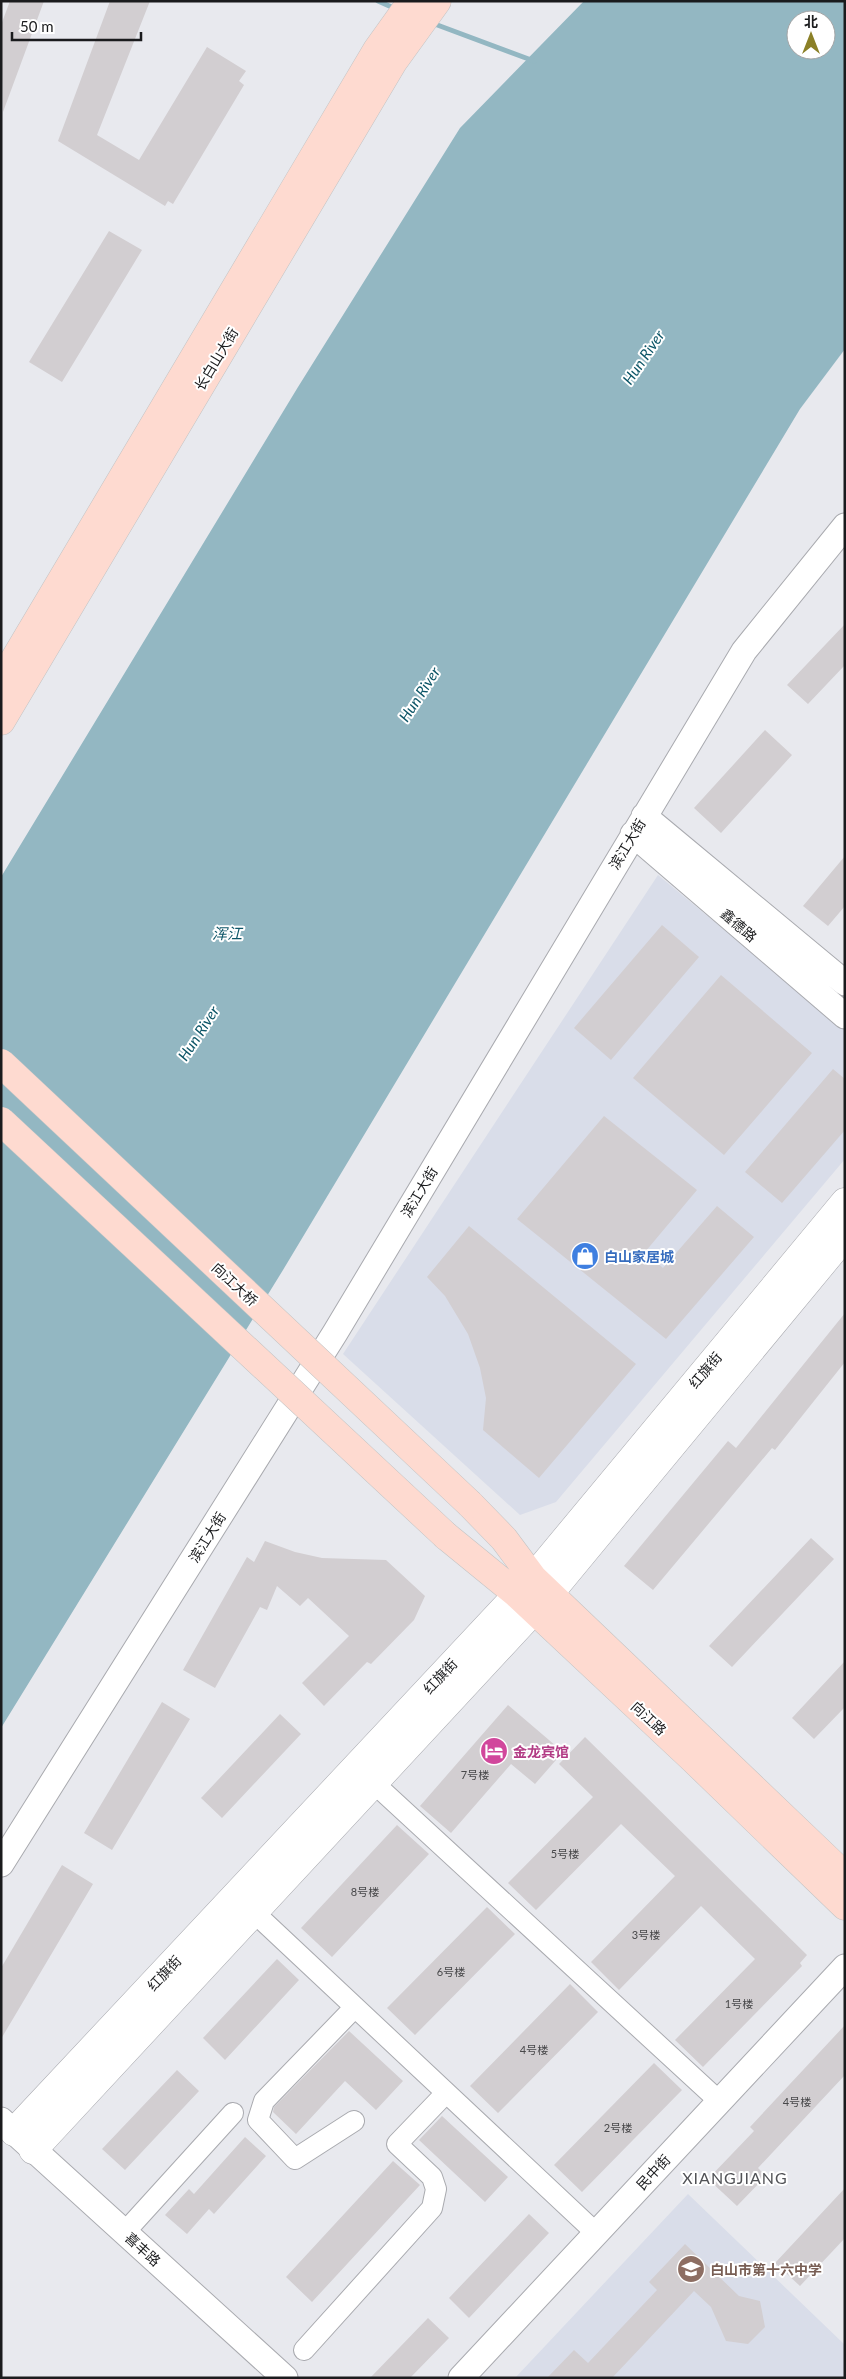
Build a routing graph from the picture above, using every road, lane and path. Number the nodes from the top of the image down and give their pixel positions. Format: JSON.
{"nodes":[{"id":1,"x":412,"y":1,"type":"edge"},
{"id":2,"x":437,"y":1,"type":"edge"},
{"id":3,"x":385,"y":56,"type":"junction"},
{"id":4,"x":845,"y":526,"type":"edge"},
{"id":5,"x":1,"y":682,"type":"edge"},
{"id":6,"x":1,"y":721,"type":"edge"},
{"id":7,"x":638,"y":825,"type":"junction"},
{"id":8,"x":845,"y":983,"type":"edge"},
{"id":9,"x":845,"y":1016,"type":"edge"},
{"id":10,"x":1,"y":1063,"type":"edge"},
{"id":11,"x":1,"y":1121,"type":"edge"},
{"id":12,"x":845,"y":1202,"type":"edge"},
{"id":13,"x":845,"y":1236,"type":"edge"},
{"id":14,"x":470,"y":1504,"type":"joint"},
{"id":15,"x":533,"y":1594,"type":"junction"},
{"id":16,"x":365,"y":1775,"type":"junction"},
{"id":17,"x":1,"y":1864,"type":"edge"},
{"id":18,"x":845,"y":1876,"type":"edge"},
{"id":19,"x":245,"y":1904,"type":"junction"},
{"id":20,"x":845,"y":1906,"type":"edge"},
{"id":21,"x":845,"y":1967,"type":"edge"},
{"id":22,"x":355,"y":2006,"type":"junction"},
{"id":23,"x":446,"y":2093,"type":"junction"},
{"id":24,"x":719,"y":2101,"type":"junction"},
{"id":25,"x":233,"y":2113,"type":"dead end"},
{"id":26,"x":354,"y":2121,"type":"dead end"},
{"id":27,"x":16,"y":2134,"type":"edge"},
{"id":28,"x":124,"y":2233,"type":"junction"},
{"id":29,"x":596,"y":2233,"type":"junction"},
{"id":30,"x":304,"y":2350,"type":"dead end"},
{"id":31,"x":285,"y":2378,"type":"edge"},
{"id":32,"x":461,"y":2378,"type":"edge"}],
"edges":[{"from":1,"to":3,"type":"main road","name":"长白山大街"},
{"from":2,"to":3,"type":"main road","name":"长白山大街"},
{"from":3,"to":5,"type":"main road","name":"长白山大街"},
{"from":3,"to":6,"type":"main road","name":"长白山大街"},
{"from":4,"to":7,"type":"street","name":"滨江大街"},
{"from":7,"to":8,"type":"street","name":"鑫德路"},
{"from":7,"to":9,"type":"street","name":"鑫德路"},
{"from":7,"to":17,"type":"street","name":"滨江大街"},
{"from":10,"to":14,"type":"main road","name":"向江大桥","bridge":true},
{"from":11,"to":15,"type":"main road","name":"向江路","bridge":true},
{"from":12,"to":15,"type":"main road","name":"红旗街"},
{"from":13,"to":15,"type":"main road"},
{"from":14,"to":15,"type":"main road","name":"向江路"},
{"from":15,"to":16,"type":"main road","name":"红旗街"},
{"from":15,"to":18,"type":"main road","name":"向江路"},
{"from":15,"to":20,"type":"main road","name":"向江路"},
{"from":16,"to":19,"type":"main road","name":"红旗街"},
{"from":16,"to":24,"type":"street"},
{"from":19,"to":22,"type":"street"},
{"from":19,"to":27,"type":"main road","name":"红旗街"},
{"from":21,"to":24,"type":"street","name":"民中街"},
{"from":22,"to":23,"type":"street"},
{"from":22,"to":26,"type":"street"},
{"from":23,"to":29,"type":"street"},
{"from":23,"to":30,"type":"street"},
{"from":24,"to":29,"type":"street","name":"民中街"},
{"from":25,"to":28,"type":"street"},
{"from":27,"to":28,"type":"street","name":"喜丰路"},
{"from":28,"to":31,"type":"street","name":"喜丰路"},
{"from":29,"to":32,"type":"street","name":"民中街"}]}
